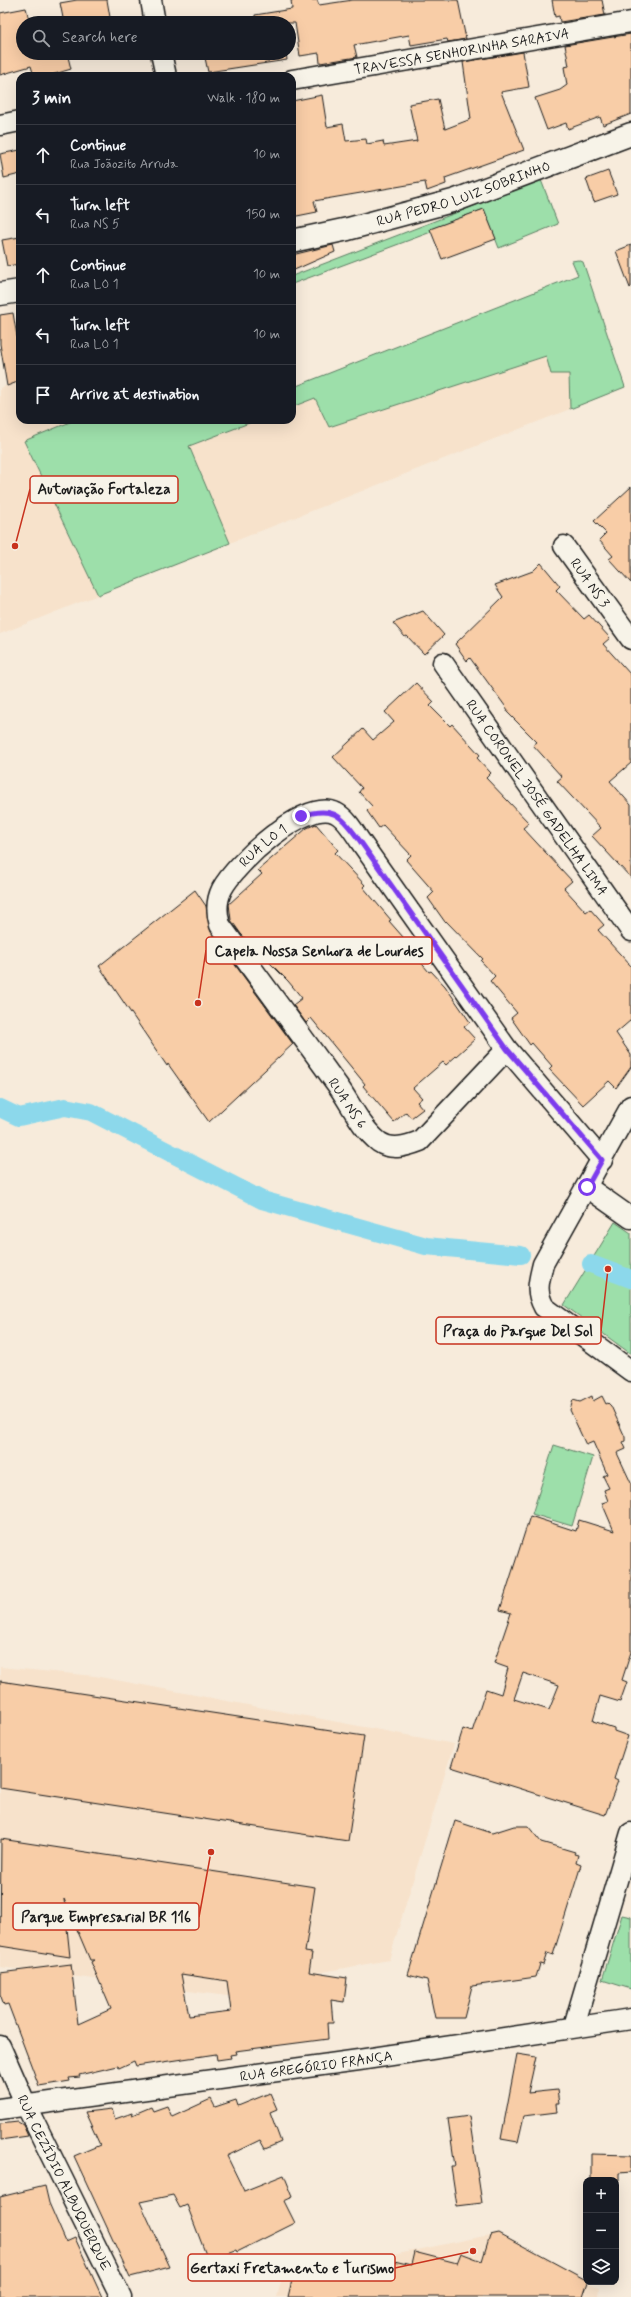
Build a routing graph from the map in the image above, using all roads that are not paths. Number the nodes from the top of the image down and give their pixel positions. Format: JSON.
{"nodes":[{"id":1,"x":151,"y":0,"type":"edge"},
{"id":2,"x":154,"y":16,"type":"edge"},
{"id":3,"x":631,"y":22,"type":"edge"},
{"id":4,"x":163,"y":60,"type":"edge"},
{"id":5,"x":165,"y":72,"type":"edge"},
{"id":6,"x":296,"y":79,"type":"edge"},
{"id":7,"x":16,"y":122,"type":"edge"},
{"id":8,"x":0,"y":125,"type":"edge"},
{"id":9,"x":631,"y":134,"type":"edge"},
{"id":10,"x":296,"y":240,"type":"edge"},
{"id":11,"x":16,"y":292,"type":"edge"},
{"id":12,"x":0,"y":294,"type":"edge"},
{"id":13,"x":564,"y":546,"type":"dead end"},
{"id":14,"x":631,"y":639,"type":"edge"},
{"id":15,"x":443,"y":663,"type":"dead end"},
{"id":16,"x":220,"y":924,"type":"joint"},
{"id":17,"x":631,"y":931,"type":"edge"},
{"id":18,"x":507,"y":1049,"type":"junction"},
{"id":19,"x":631,"y":1106,"type":"edge"},
{"id":20,"x":602,"y":1160,"type":"junction"},
{"id":21,"x":587,"y":1187,"type":"junction"},
{"id":22,"x":631,"y":1218,"type":"edge"},
{"id":23,"x":631,"y":1371,"type":"edge"},
{"id":24,"x":631,"y":1833,"type":"edge"},
{"id":25,"x":631,"y":2019,"type":"edge"},
{"id":26,"x":574,"y":2026,"type":"junction"},
{"id":27,"x":0,"y":2046,"type":"edge"},
{"id":28,"x":26,"y":2105,"type":"junction"},
{"id":29,"x":0,"y":2109,"type":"edge"},
{"id":30,"x":121,"y":2297,"type":"edge"}],
"edges":[{"from":1,"to":2,"type":"street"},
{"from":3,"to":6,"type":"street","name":"TRAVESSA SENHORINHA SARAIVA"},
{"from":4,"to":5,"type":"street"},
{"from":7,"to":8,"type":"street"},
{"from":9,"to":10,"type":"street","name":"RUA PEDRO LUIZ SOBRINHO"},
{"from":11,"to":12,"type":"street"},
{"from":13,"to":14,"type":"street","name":"RUA NS 3"},
{"from":15,"to":17,"type":"street","name":"RUA CORONEL JOSÉ GADELHA LIMA"},
{"from":16,"to":18,"type":"street","name":"RUA NS 6"},
{"from":16,"to":18,"type":"street","name":"RUA LO 1"},
{"from":18,"to":20,"type":"street","name":"RUA LO 1"},
{"from":19,"to":20,"type":"street"},
{"from":20,"to":21,"type":"street"},
{"from":21,"to":22,"type":"street"},
{"from":21,"to":23,"type":"street"},
{"from":24,"to":26,"type":"street"},
{"from":25,"to":26,"type":"street","name":"RUA GREGÓRIO FRANÇA"},
{"from":26,"to":28,"type":"street","name":"RUA GREGÓRIO FRANÇA"},
{"from":27,"to":28,"type":"street","name":"RUA CEZÍDIO ALBUQUERQUE"},
{"from":28,"to":29,"type":"street","name":"RUA GREGÓRIO FRANÇA"},
{"from":28,"to":30,"type":"street","name":"RUA CEZÍDIO ALBUQUERQUE"}]}
